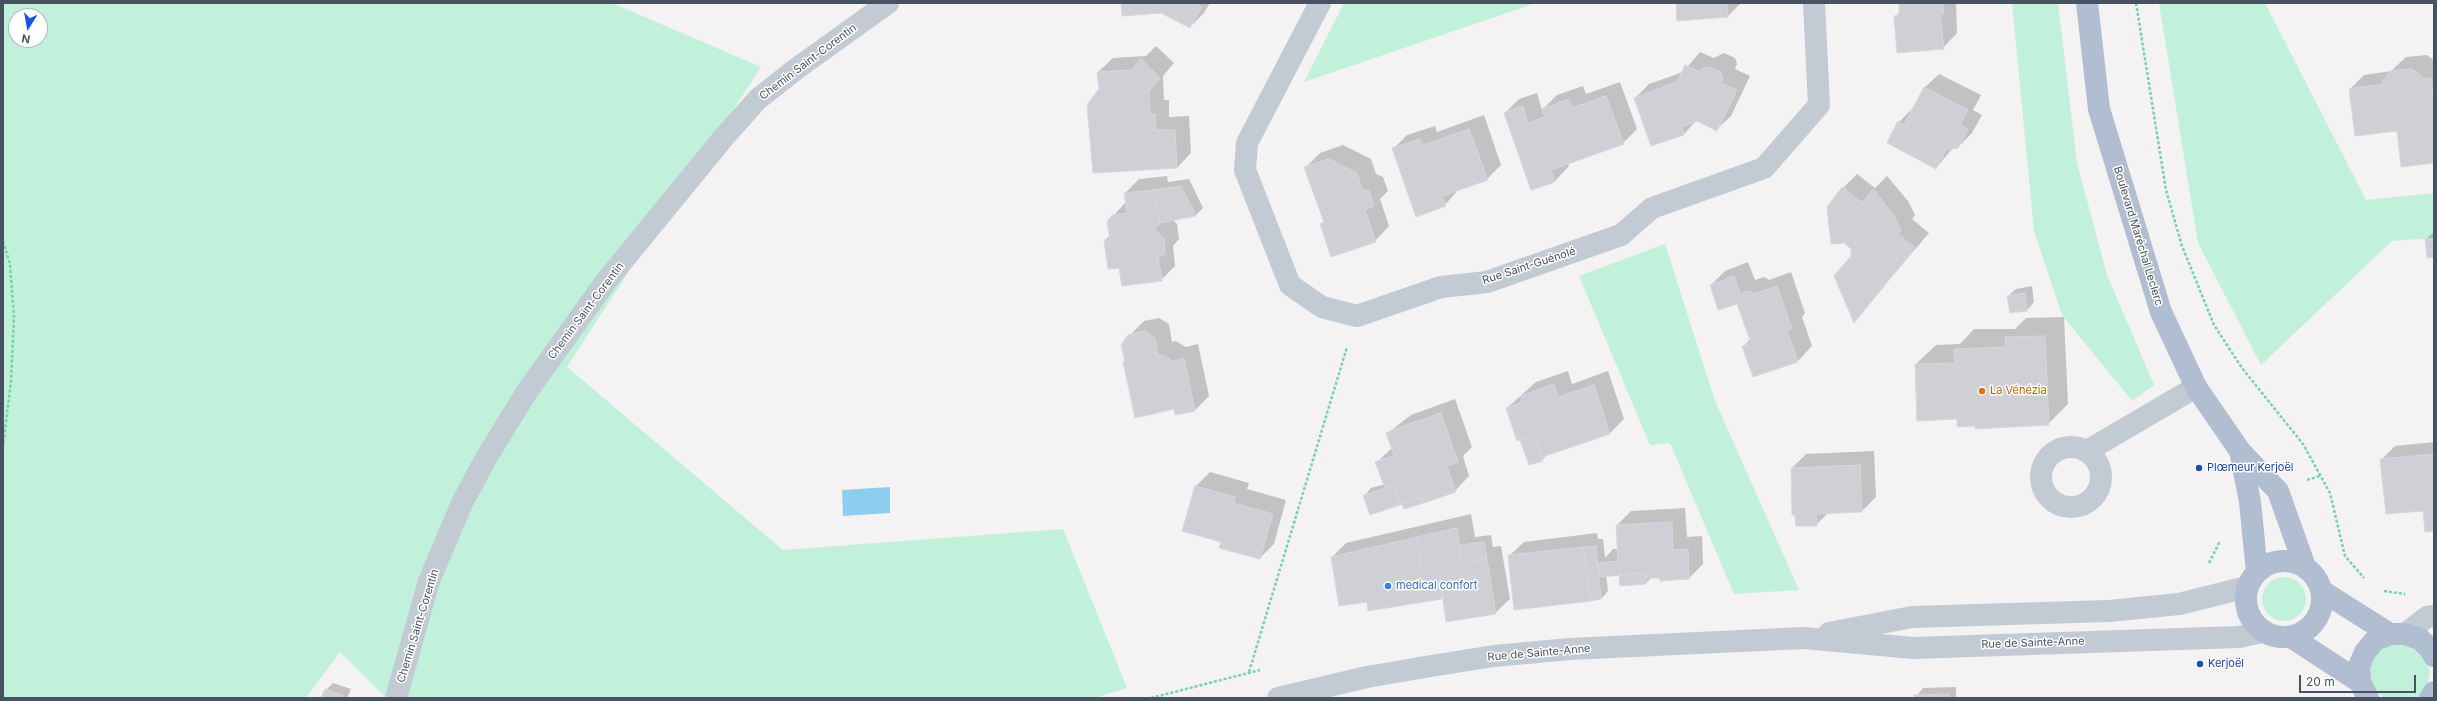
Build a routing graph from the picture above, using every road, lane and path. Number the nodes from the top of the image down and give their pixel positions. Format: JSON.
{"nodes":[{"id":1,"x":888,"y":3,"type":"edge"},
{"id":2,"x":1320,"y":3,"type":"edge"},
{"id":3,"x":1814,"y":3,"type":"edge"},
{"id":4,"x":2087,"y":3,"type":"edge"},
{"id":5,"x":2136,"y":3,"type":"edge"},
{"id":6,"x":3,"y":241,"type":"edge"},
{"id":7,"x":1357,"y":316,"type":"junction"},
{"id":8,"x":2196,"y":387,"type":"junction"},
{"id":9,"x":3,"y":447,"type":"edge"},
{"id":10,"x":2088,"y":451,"type":"dead end"},
{"id":11,"x":2240,"y":451,"type":"junction"},
{"id":12,"x":2305,"y":567,"type":"junction"},
{"id":13,"x":2252,"y":580,"type":"junction"},
{"id":14,"x":2370,"y":584,"type":"dead end"},
{"id":15,"x":2382,"y":591,"type":"dead end"},
{"id":16,"x":2322,"y":592,"type":"junction"},
{"id":17,"x":2410,"y":594,"type":"dead end"},
{"id":18,"x":2434,"y":616,"type":"edge"},
{"id":19,"x":2262,"y":632,"type":"junction"},
{"id":20,"x":2397,"y":634,"type":"junction"},
{"id":21,"x":2291,"y":637,"type":"junction"},
{"id":22,"x":1804,"y":638,"type":"junction"},
{"id":23,"x":2434,"y":656,"type":"edge"},
{"id":24,"x":1249,"y":672,"type":"dead end"},
{"id":25,"x":2364,"y":690,"type":"edge"},
{"id":26,"x":2434,"y":692,"type":"edge"},
{"id":27,"x":396,"y":698,"type":"edge"},
{"id":28,"x":1278,"y":698,"type":"edge"},
{"id":29,"x":2430,"y":698,"type":"edge"}],
"edges":[{"from":1,"to":27,"type":"street","name":"Chemin Saint-Corentin"},
{"from":2,"to":7,"type":"street"},
{"from":3,"to":7,"type":"street","name":"Rue Saint-Guénolé"},
{"from":4,"to":8,"type":"main road","name":"Boulevard Maréchal Leclerc"},
{"from":5,"to":14,"type":"path"},
{"from":6,"to":9,"type":"path"},
{"from":7,"to":24,"type":"path"},
{"from":8,"to":10,"type":"street"},
{"from":8,"to":11,"type":"main road","name":"Boulevard Maréchal Leclerc"},
{"from":11,"to":12,"type":"main road","name":"Boulevard Maréchal Leclerc"},
{"from":11,"to":13,"type":"main road","name":"Boulevard Maréchal Leclerc"},
{"from":12,"to":13,"type":"main road"},
{"from":12,"to":16,"type":"main road"},
{"from":13,"to":19,"type":"main road"},
{"from":13,"to":22,"type":"street","name":"Rue de Sainte-Anne"},
{"from":15,"to":17,"type":"path"},
{"from":16,"to":20,"type":"main road"},
{"from":16,"to":21,"type":"main road"},
{"from":18,"to":20,"type":"street"},
{"from":19,"to":21,"type":"main road"},
{"from":19,"to":22,"type":"street","name":"Rue de Sainte-Anne"},
{"from":20,"to":23,"type":"main road"},
{"from":20,"to":25,"type":"main road"},
{"from":21,"to":25,"type":"main road"},
{"from":22,"to":28,"type":"street","name":"Rue de Sainte-Anne"},
{"from":26,"to":29,"type":"main road"}]}
